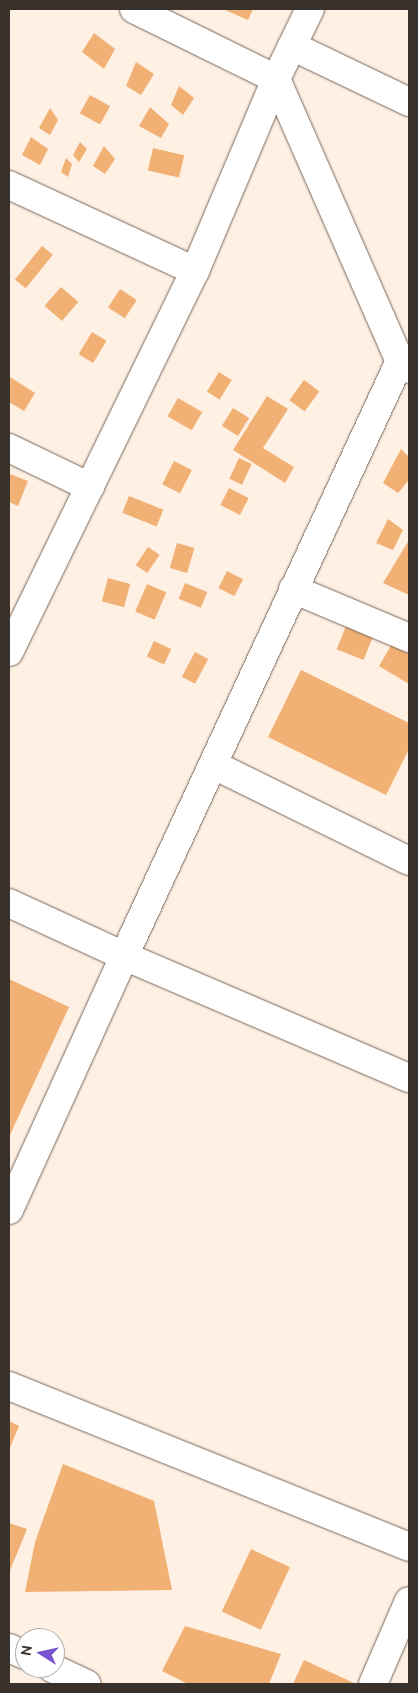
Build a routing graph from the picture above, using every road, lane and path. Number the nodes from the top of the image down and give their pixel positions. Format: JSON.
{"nodes":[{"id":1,"x":134,"y":9,"type":"edge"},
{"id":2,"x":310,"y":9,"type":"edge"},
{"id":3,"x":292,"y":46,"type":"junction"},
{"id":4,"x":276,"y":79,"type":"junction"},
{"id":5,"x":409,"y":102,"type":"edge"},
{"id":6,"x":9,"y":184,"type":"edge"},
{"id":7,"x":195,"y":272,"type":"junction"},
{"id":8,"x":405,"y":365,"type":"edge"},
{"id":9,"x":9,"y":448,"type":"edge"},
{"id":10,"x":90,"y":487,"type":"junction"},
{"id":11,"x":293,"y":588,"type":"junction"},
{"id":12,"x":409,"y":638,"type":"edge"},
{"id":13,"x":9,"y":652,"type":"edge"},
{"id":14,"x":214,"y":765,"type":"junction"},
{"id":15,"x":409,"y":862,"type":"edge"},
{"id":16,"x":9,"y":904,"type":"edge"},
{"id":17,"x":124,"y":956,"type":"junction"},
{"id":18,"x":409,"y":1078,"type":"edge"},
{"id":19,"x":9,"y":1210,"type":"edge"},
{"id":20,"x":9,"y":1386,"type":"edge"},
{"id":21,"x":409,"y":1547,"type":"edge"},
{"id":22,"x":409,"y":1601,"type":"edge"},
{"id":23,"x":65,"y":1674,"type":"edge"},
{"id":24,"x":86,"y":1684,"type":"edge"},
{"id":25,"x":373,"y":1684,"type":"edge"}],
"edges":[{"from":1,"to":4,"type":"street"},
{"from":2,"to":3,"type":"street"},
{"from":3,"to":4,"type":"street"},
{"from":3,"to":5,"type":"street"},
{"from":4,"to":7,"type":"street"},
{"from":4,"to":8,"type":"street"},
{"from":6,"to":7,"type":"street"},
{"from":7,"to":10,"type":"street"},
{"from":8,"to":11,"type":"street"},
{"from":9,"to":10,"type":"street"},
{"from":10,"to":13,"type":"street"},
{"from":11,"to":12,"type":"street"},
{"from":11,"to":14,"type":"street"},
{"from":14,"to":15,"type":"street"},
{"from":14,"to":17,"type":"street"},
{"from":16,"to":17,"type":"street"},
{"from":17,"to":18,"type":"street"},
{"from":17,"to":19,"type":"street"},
{"from":20,"to":21,"type":"street"},
{"from":22,"to":25,"type":"street"},
{"from":23,"to":24,"type":"street"}]}
